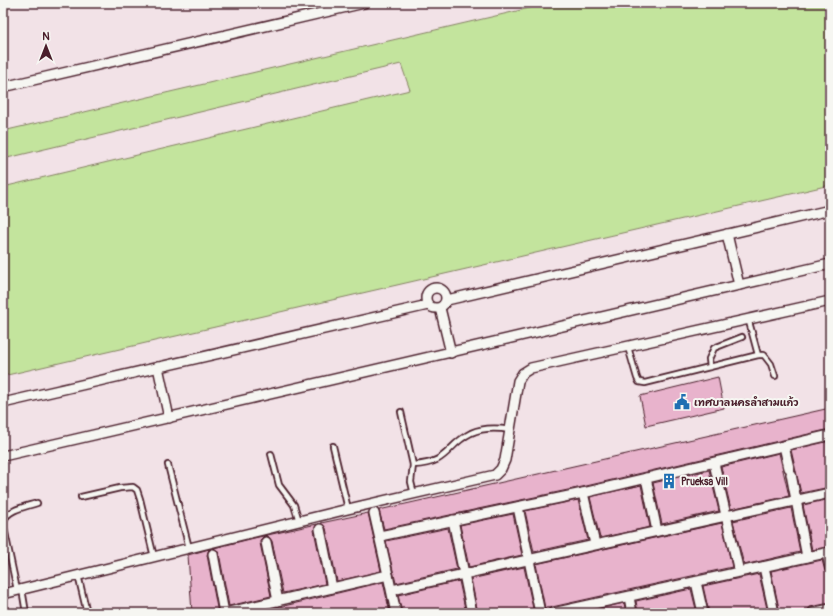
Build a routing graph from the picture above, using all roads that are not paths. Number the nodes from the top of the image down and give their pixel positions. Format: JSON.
{"nodes":[{"id":1,"x":364,"y":3,"type":"edge"},
{"id":2,"x":3,"y":87,"type":"edge"},
{"id":3,"x":830,"y":210,"type":"edge"},
{"id":4,"x":727,"y":234,"type":"junction"},
{"id":5,"x":830,"y":264,"type":"edge"},
{"id":6,"x":739,"y":285,"type":"junction"},
{"id":7,"x":447,"y":300,"type":"junction"},
{"id":8,"x":830,"y":301,"type":"edge"},
{"id":9,"x":428,"y":305,"type":"junction"},
{"id":10,"x":440,"y":308,"type":"junction"},
{"id":11,"x":748,"y":318,"type":"junction"},
{"id":12,"x":742,"y":337,"type":"dead end"},
{"id":13,"x":628,"y":347,"type":"junction"},
{"id":14,"x":452,"y":353,"type":"junction"},
{"id":15,"x":758,"y":355,"type":"junction"},
{"id":16,"x":158,"y":367,"type":"junction"},
{"id":17,"x":710,"y":367,"type":"junction"},
{"id":18,"x":775,"y":376,"type":"dead end"},
{"id":19,"x":3,"y":403,"type":"edge"},
{"id":20,"x":401,"y":412,"type":"dead end"},
{"id":21,"x":169,"y":418,"type":"junction"},
{"id":22,"x":511,"y":430,"type":"junction"},
{"id":23,"x":830,"y":435,"type":"edge"},
{"id":24,"x":333,"y":446,"type":"dead end"},
{"id":25,"x":784,"y":446,"type":"junction"},
{"id":26,"x":271,"y":454,"type":"dead end"},
{"id":27,"x":3,"y":456,"type":"edge"},
{"id":28,"x":714,"y":463,"type":"junction"},
{"id":29,"x":168,"y":464,"type":"dead end"},
{"id":30,"x":413,"y":464,"type":"junction"},
{"id":31,"x":646,"y":478,"type":"junction"},
{"id":32,"x":583,"y":493,"type":"junction"},
{"id":33,"x":830,"y":493,"type":"edge"},
{"id":34,"x":414,"y":494,"type":"junction"},
{"id":35,"x":81,"y":497,"type":"dead end"},
{"id":36,"x":796,"y":502,"type":"junction"},
{"id":37,"x":37,"y":503,"type":"dead end"},
{"id":38,"x":518,"y":507,"type":"junction"},
{"id":39,"x":348,"y":509,"type":"junction"},
{"id":40,"x":374,"y":513,"type":"dead end"},
{"id":41,"x":725,"y":516,"type":"junction"},
{"id":42,"x":453,"y":520,"type":"junction"},
{"id":43,"x":299,"y":521,"type":"junction"},
{"id":44,"x":3,"y":522,"type":"edge"},
{"id":45,"x":320,"y":529,"type":"dead end"},
{"id":46,"x":657,"y":531,"type":"junction"},
{"id":47,"x":380,"y":536,"type":"junction"},
{"id":48,"x":266,"y":542,"type":"dead end"},
{"id":49,"x":595,"y":544,"type":"junction"},
{"id":50,"x":189,"y":548,"type":"junction"},
{"id":51,"x":828,"y":552,"type":"edge"},
{"id":52,"x":213,"y":554,"type":"dead end"},
{"id":53,"x":154,"y":557,"type":"junction"},
{"id":54,"x":807,"y":558,"type":"junction"},
{"id":55,"x":529,"y":560,"type":"junction"},
{"id":56,"x":764,"y":567,"type":"junction"},
{"id":57,"x":830,"y":567,"type":"edge"},
{"id":58,"x":739,"y":572,"type":"junction"},
{"id":59,"x":464,"y":574,"type":"junction"},
{"id":60,"x":78,"y":575,"type":"junction"},
{"id":61,"x":388,"y":575,"type":"junction"},
{"id":62,"x":696,"y":582,"type":"junction"},
{"id":63,"x":332,"y":588,"type":"junction"},
{"id":64,"x":19,"y":590,"type":"junction"},
{"id":65,"x":392,"y":590,"type":"junction"},
{"id":66,"x":3,"y":594,"type":"edge"},
{"id":67,"x":629,"y":597,"type":"junction"},
{"id":68,"x":278,"y":601,"type":"junction"},
{"id":69,"x":830,"y":609,"type":"edge"},
{"id":70,"x":560,"y":612,"type":"edge"},
{"id":71,"x":26,"y":613,"type":"edge"},
{"id":72,"x":86,"y":613,"type":"edge"},
{"id":73,"x":225,"y":613,"type":"edge"},
{"id":74,"x":396,"y":613,"type":"edge"},
{"id":75,"x":472,"y":613,"type":"edge"},
{"id":76,"x":540,"y":613,"type":"edge"},
{"id":77,"x":632,"y":613,"type":"edge"},
{"id":78,"x":703,"y":613,"type":"edge"},
{"id":79,"x":774,"y":613,"type":"edge"},
{"id":80,"x":812,"y":613,"type":"edge"}],
"edges":[{"from":1,"to":2,"type":"street"},
{"from":3,"to":4,"type":"street"},
{"from":4,"to":6,"type":"street"},
{"from":4,"to":7,"type":"street"},
{"from":5,"to":6,"type":"street"},
{"from":6,"to":14,"type":"street"},
{"from":7,"to":9,"type":"street"},
{"from":7,"to":10,"type":"street"},
{"from":8,"to":11,"type":"street"},
{"from":9,"to":10,"type":"street"},
{"from":9,"to":16,"type":"street"},
{"from":10,"to":14,"type":"street"},
{"from":11,"to":13,"type":"street"},
{"from":11,"to":15,"type":"lane"},
{"from":12,"to":17,"type":"lane"},
{"from":13,"to":17,"type":"lane"},
{"from":13,"to":22,"type":"street"},
{"from":14,"to":21,"type":"street"},
{"from":15,"to":17,"type":"lane"},
{"from":15,"to":18,"type":"lane"},
{"from":16,"to":19,"type":"street"},
{"from":16,"to":21,"type":"street"},
{"from":20,"to":30,"type":"lane"},
{"from":21,"to":27,"type":"street"},
{"from":22,"to":30,"type":"lane"},
{"from":22,"to":34,"type":"street"},
{"from":23,"to":25,"type":"street"},
{"from":24,"to":39,"type":"lane"},
{"from":25,"to":28,"type":"street"},
{"from":25,"to":36,"type":"street"},
{"from":26,"to":43,"type":"lane"},
{"from":28,"to":31,"type":"street"},
{"from":28,"to":41,"type":"street"},
{"from":29,"to":50,"type":"lane"},
{"from":30,"to":34,"type":"lane"},
{"from":31,"to":32,"type":"street"},
{"from":31,"to":46,"type":"street"},
{"from":32,"to":38,"type":"street"},
{"from":32,"to":49,"type":"street"},
{"from":33,"to":36,"type":"street"},
{"from":34,"to":39,"type":"street"},
{"from":35,"to":53,"type":"lane"},
{"from":36,"to":41,"type":"street"},
{"from":36,"to":54,"type":"street"},
{"from":37,"to":44,"type":"lane"},
{"from":38,"to":42,"type":"street"},
{"from":38,"to":55,"type":"street"},
{"from":39,"to":43,"type":"street"},
{"from":40,"to":47,"type":"street"},
{"from":41,"to":46,"type":"street"},
{"from":41,"to":58,"type":"street"},
{"from":42,"to":47,"type":"street"},
{"from":42,"to":59,"type":"street"},
{"from":43,"to":50,"type":"street"},
{"from":44,"to":64,"type":"lane"},
{"from":45,"to":63,"type":"street"},
{"from":46,"to":49,"type":"street"},
{"from":47,"to":61,"type":"street"},
{"from":48,"to":68,"type":"street"},
{"from":49,"to":55,"type":"street"},
{"from":50,"to":53,"type":"street"},
{"from":51,"to":54,"type":"street"},
{"from":51,"to":57,"type":"street"},
{"from":52,"to":73,"type":"street"},
{"from":53,"to":60,"type":"street"},
{"from":54,"to":56,"type":"street"},
{"from":55,"to":59,"type":"street"},
{"from":55,"to":76,"type":"street"},
{"from":56,"to":58,"type":"street"},
{"from":56,"to":79,"type":"street"},
{"from":58,"to":62,"type":"street"},
{"from":59,"to":65,"type":"street"},
{"from":59,"to":75,"type":"street"},
{"from":60,"to":64,"type":"street"},
{"from":60,"to":72,"type":"lane"},
{"from":61,"to":63,"type":"street"},
{"from":61,"to":65,"type":"street"},
{"from":62,"to":67,"type":"street"},
{"from":62,"to":78,"type":"street"},
{"from":63,"to":68,"type":"street"},
{"from":64,"to":66,"type":"street"},
{"from":64,"to":71,"type":"lane"},
{"from":65,"to":74,"type":"street"},
{"from":67,"to":70,"type":"street"},
{"from":67,"to":77,"type":"street"},
{"from":68,"to":73,"type":"street"},
{"from":69,"to":80,"type":"street"}]}
